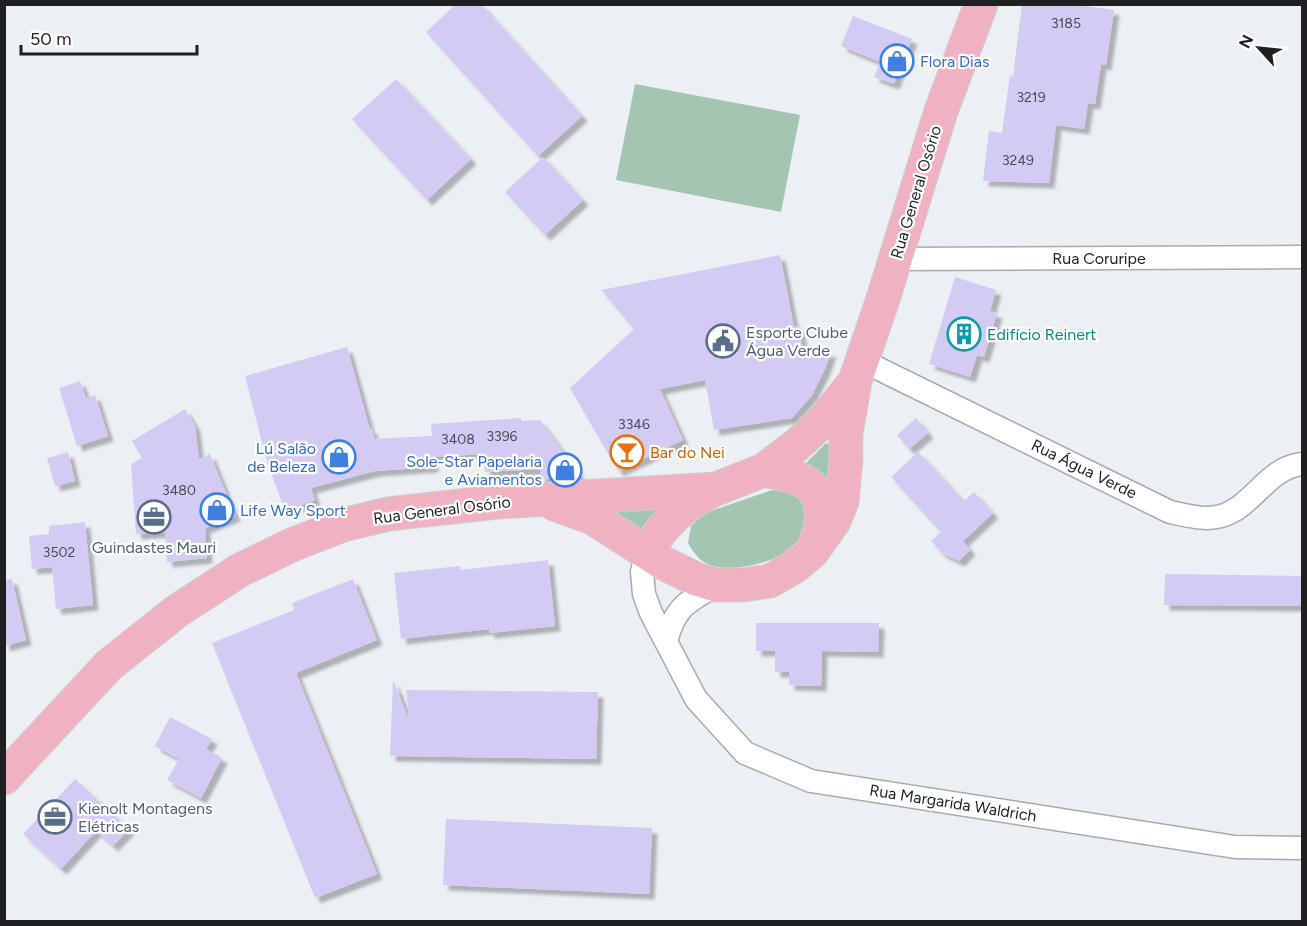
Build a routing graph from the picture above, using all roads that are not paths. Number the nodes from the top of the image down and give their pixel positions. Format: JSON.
{"nodes":[{"id":1,"x":981,"y":4,"type":"edge"},
{"id":2,"x":1302,"y":257,"type":"edge"},
{"id":3,"x":896,"y":259,"type":"junction"},
{"id":4,"x":859,"y":371,"type":"junction"},
{"id":5,"x":1302,"y":464,"type":"edge"},
{"id":6,"x":764,"y":470,"type":"junction"},
{"id":7,"x":716,"y":489,"type":"junction"},
{"id":8,"x":538,"y":500,"type":"junction"},
{"id":9,"x":665,"y":526,"type":"junction"},
{"id":10,"x":647,"y":552,"type":"junction"},
{"id":11,"x":812,"y":552,"type":"junction"},
{"id":12,"x":679,"y":571,"type":"junction"},
{"id":13,"x":716,"y":585,"type":"junction"},
{"id":14,"x":666,"y":641,"type":"junction"},
{"id":15,"x":4,"y":778,"type":"edge"},
{"id":16,"x":1302,"y":848,"type":"edge"}],
"edges":[{"from":1,"to":3,"type":"main road","name":"Rua General Osório"},
{"from":2,"to":3,"type":"street","name":"Rua Coruripe"},
{"from":3,"to":4,"type":"main road","name":"Rua General Osório"},
{"from":4,"to":5,"type":"street","name":"Rua Água Verde"},
{"from":4,"to":6,"type":"main road","name":"Rua General Osório"},
{"from":4,"to":11,"type":"main road","name":"Rua General Osório"},
{"from":6,"to":7,"type":"main road","name":"Rua General Osório"},
{"from":6,"to":11,"type":"main road"},
{"from":7,"to":8,"type":"main road","name":"Rua General Osório"},
{"from":7,"to":9,"type":"main road"},
{"from":8,"to":10,"type":"main road","name":"Rua General Osório"},
{"from":8,"to":15,"type":"main road","name":"Rua General Osório"},
{"from":9,"to":10,"type":"main road"},
{"from":9,"to":12,"type":"main road"},
{"from":10,"to":12,"type":"main road","name":"Rua General Osório"},
{"from":10,"to":14,"type":"street","name":"Rua Margarida Waldrich"},
{"from":11,"to":13,"type":"main road","name":"Rua General Osório"},
{"from":12,"to":13,"type":"main road","name":"Rua General Osório"},
{"from":13,"to":14,"type":"street"},
{"from":14,"to":16,"type":"street","name":"Rua Margarida Waldrich"}]}
